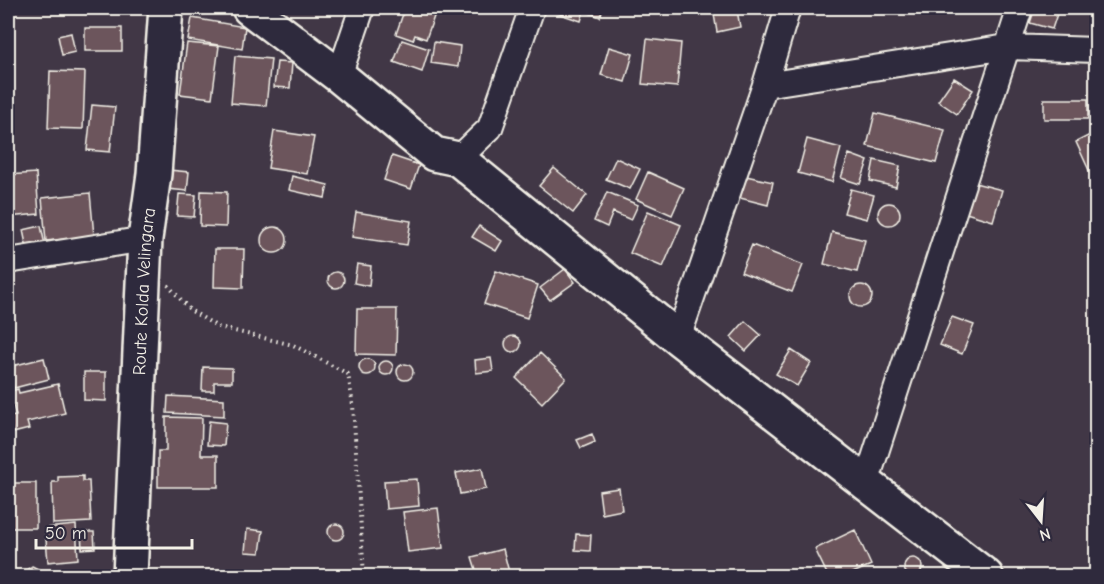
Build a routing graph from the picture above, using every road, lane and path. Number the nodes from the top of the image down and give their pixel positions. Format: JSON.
{"nodes":[{"id":1,"x":166,"y":8,"type":"edge"},
{"id":2,"x":249,"y":8,"type":"edge"},
{"id":3,"x":362,"y":8,"type":"edge"},
{"id":4,"x":532,"y":8,"type":"edge"},
{"id":5,"x":788,"y":8,"type":"edge"},
{"id":6,"x":1020,"y":8,"type":"edge"},
{"id":7,"x":1007,"y":47,"type":"junction"},
{"id":8,"x":1096,"y":50,"type":"edge"},
{"id":9,"x":339,"y":76,"type":"junction"},
{"id":10,"x":765,"y":85,"type":"junction"},
{"id":11,"x":458,"y":159,"type":"junction"},
{"id":12,"x":145,"y":248,"type":"junction"},
{"id":13,"x":8,"y":261,"type":"edge"},
{"id":14,"x":678,"y":338,"type":"junction"},
{"id":15,"x":866,"y":483,"type":"junction"},
{"id":16,"x":130,"y":576,"type":"edge"},
{"id":17,"x":364,"y":576,"type":"edge"},
{"id":18,"x":986,"y":576,"type":"edge"}],
"edges":[{"from":1,"to":12,"type":"main road","name":"Route Kolda Velingara"},
{"from":2,"to":9,"type":"main road"},
{"from":3,"to":9,"type":"street"},
{"from":4,"to":11,"type":"street"},
{"from":5,"to":10,"type":"street"},
{"from":6,"to":7,"type":"street"},
{"from":7,"to":8,"type":"street"},
{"from":7,"to":10,"type":"street"},
{"from":7,"to":15,"type":"street"},
{"from":9,"to":11,"type":"main road"},
{"from":10,"to":14,"type":"street"},
{"from":11,"to":14,"type":"main road"},
{"from":12,"to":13,"type":"street"},
{"from":12,"to":16,"type":"main road","name":"Route Kolda Velingara"},
{"from":12,"to":17,"type":"path"},
{"from":14,"to":15,"type":"main road"},
{"from":15,"to":18,"type":"main road"}]}
